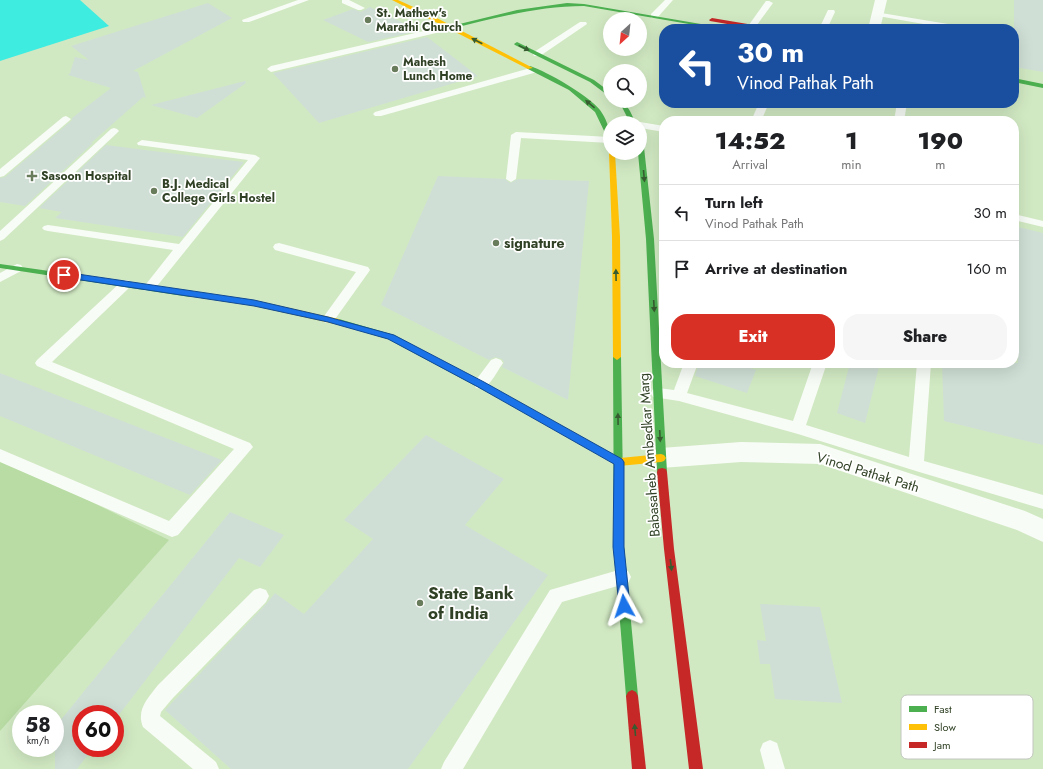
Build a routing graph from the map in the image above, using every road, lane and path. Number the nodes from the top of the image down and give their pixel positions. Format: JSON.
{"nodes":[{"id":1,"x":305,"y":0,"type":"edge"},
{"id":2,"x":346,"y":0,"type":"edge"},
{"id":3,"x":394,"y":0,"type":"edge"},
{"id":4,"x":538,"y":0,"type":"edge"},
{"id":5,"x":585,"y":0,"type":"edge"},
{"id":6,"x":670,"y":0,"type":"edge"},
{"id":7,"x":881,"y":0,"type":"edge"},
{"id":8,"x":769,"y":3,"type":"dead end"},
{"id":9,"x":360,"y":8,"type":"dead end"},
{"id":10,"x":831,"y":12,"type":"dead end"},
{"id":11,"x":656,"y":13,"type":"junction"},
{"id":12,"x":878,"y":14,"type":"junction"},
{"id":13,"x":460,"y":16,"type":"junction"},
{"id":14,"x":246,"y":20,"type":"dead end"},
{"id":15,"x":441,"y":22,"type":"junction"},
{"id":16,"x":473,"y":23,"type":"junction"},
{"id":17,"x":584,"y":24,"type":"dead end"},
{"id":18,"x":705,"y":24,"type":"edge"},
{"id":19,"x":726,"y":24,"type":"edge"},
{"id":20,"x":754,"y":24,"type":"edge"},
{"id":21,"x":825,"y":24,"type":"edge"},
{"id":22,"x":875,"y":24,"type":"edge"},
{"id":23,"x":937,"y":24,"type":"edge"},
{"id":24,"x":450,"y":27,"type":"junction"},
{"id":25,"x":487,"y":30,"type":"dead end"},
{"id":26,"x":508,"y":40,"type":"dead end"},
{"id":27,"x":537,"y":54,"type":"junction"},
{"id":28,"x":271,"y":68,"type":"dead end"},
{"id":29,"x":534,"y":70,"type":"junction"},
{"id":30,"x":1019,"y":74,"type":"edge"},
{"id":31,"x":1043,"y":78,"type":"edge"},
{"id":32,"x":1019,"y":81,"type":"edge"},
{"id":33,"x":1043,"y":86,"type":"edge"},
{"id":34,"x":603,"y":90,"type":"edge"},
{"id":35,"x":378,"y":114,"type":"dead end"},
{"id":36,"x":66,"y":119,"type":"dead end"},
{"id":37,"x":603,"y":122,"type":"edge"},
{"id":38,"x":647,"y":126,"type":"edge"},
{"id":39,"x":659,"y":128,"type":"edge"},
{"id":40,"x":114,"y":131,"type":"dead end"},
{"id":41,"x":603,"y":140,"type":"edge"},
{"id":42,"x":142,"y":143,"type":"dead end"},
{"id":43,"x":612,"y":160,"type":"edge"},
{"id":44,"x":642,"y":160,"type":"edge"},
{"id":45,"x":0,"y":174,"type":"edge"},
{"id":46,"x":511,"y":179,"type":"dead end"},
{"id":47,"x":1019,"y":218,"type":"edge"},
{"id":48,"x":1043,"y":224,"type":"edge"},
{"id":49,"x":48,"y":228,"type":"dead end"},
{"id":50,"x":2,"y":233,"type":"edge"},
{"id":51,"x":279,"y":247,"type":"dead end"},
{"id":52,"x":183,"y":248,"type":"junction"},
{"id":53,"x":0,"y":266,"type":"edge"},
{"id":54,"x":17,"y":268,"type":"junction"},
{"id":55,"x":0,"y":278,"type":"edge"},
{"id":56,"x":126,"y":284,"type":"junction"},
{"id":57,"x":149,"y":288,"type":"junction"},
{"id":58,"x":328,"y":319,"type":"junction"},
{"id":59,"x":496,"y":363,"type":"dead end"},
{"id":60,"x":689,"y":368,"type":"edge"},
{"id":61,"x":818,"y":368,"type":"edge"},
{"id":62,"x":924,"y":368,"type":"edge"},
{"id":63,"x":481,"y":384,"type":"junction"},
{"id":64,"x":658,"y":393,"type":"junction"},
{"id":65,"x":679,"y":396,"type":"junction"},
{"id":66,"x":798,"y":428,"type":"junction"},
{"id":67,"x":0,"y":455,"type":"edge"},
{"id":68,"x":662,"y":458,"type":"junction"},
{"id":69,"x":619,"y":462,"type":"junction"},
{"id":70,"x":916,"y":466,"type":"junction"},
{"id":71,"x":1043,"y":502,"type":"edge"},
{"id":72,"x":1043,"y":531,"type":"edge"},
{"id":73,"x":622,"y":577,"type":"junction"},
{"id":74,"x":260,"y":596,"type":"dead end"},
{"id":75,"x":209,"y":769,"type":"edge"},
{"id":76,"x":451,"y":769,"type":"edge"},
{"id":77,"x":638,"y":769,"type":"edge"},
{"id":78,"x":696,"y":769,"type":"edge"}],
"edges":[{"from":1,"to":14,"type":"lane"},
{"from":2,"to":9,"type":"lane"},
{"from":3,"to":15,"type":"main road"},
{"from":4,"to":13,"type":"main road"},
{"from":5,"to":11,"type":"main road"},
{"from":6,"to":11,"type":"lane"},
{"from":7,"to":12,"type":"street"},
{"from":8,"to":20,"type":"lane"},
{"from":10,"to":21,"type":"lane"},
{"from":11,"to":16,"type":"main road"},
{"from":11,"to":18,"type":"main road"},
{"from":11,"to":19,"type":"main road"},
{"from":12,"to":22,"type":"street"},
{"from":12,"to":23,"type":"lane"},
{"from":13,"to":15,"type":"main road"},
{"from":13,"to":16,"type":"main road"},
{"from":15,"to":24,"type":"main road"},
{"from":16,"to":24,"type":"main road"},
{"from":16,"to":25,"type":"main road"},
{"from":17,"to":27,"type":"lane"},
{"from":24,"to":28,"type":"lane"},
{"from":29,"to":24,"type":"main road","one_way":true},
{"from":26,"to":27,"type":"main road","one_way":true},
{"from":27,"to":34,"type":"main road"},
{"from":29,"to":35,"type":"lane"},
{"from":37,"to":29,"type":"main road","one_way":true},
{"from":30,"to":31,"type":"main road"},
{"from":32,"to":33,"type":"main road"},
{"from":36,"to":45,"type":"lane"},
{"from":38,"to":39,"type":"lane"},
{"from":40,"to":50,"type":"lane"},
{"from":41,"to":46,"type":"lane"},
{"from":42,"to":52,"type":"lane"},
{"from":69,"to":43,"type":"main road","name":"Babasaheb Ambedkar Marg","one_way":true},
{"from":44,"to":64,"type":"main road","name":"Babasaheb Ambedkar Marg","one_way":true},
{"from":47,"to":48,"type":"lane"},
{"from":49,"to":52,"type":"lane"},
{"from":51,"to":58,"type":"lane"},
{"from":52,"to":57,"type":"lane"},
{"from":53,"to":54,"type":"main road"},
{"from":54,"to":55,"type":"lane"},
{"from":54,"to":56,"type":"main road"},
{"from":56,"to":57,"type":"main road"},
{"from":56,"to":67,"type":"lane"},
{"from":57,"to":58,"type":"main road"},
{"from":58,"to":63,"type":"main road"},
{"from":59,"to":63,"type":"lane"},
{"from":60,"to":65,"type":"lane"},
{"from":61,"to":66,"type":"lane"},
{"from":62,"to":70,"type":"lane"},
{"from":63,"to":69,"type":"main road"},
{"from":64,"to":65,"type":"lane"},
{"from":64,"to":68,"type":"main road","name":"Babasaheb Ambedkar Marg","one_way":true},
{"from":65,"to":66,"type":"lane"},
{"from":66,"to":70,"type":"lane"},
{"from":68,"to":69,"type":"main road"},
{"from":68,"to":72,"type":"street","name":"Vinod Pathak Path"},
{"from":68,"to":78,"type":"main road","name":"Babasaheb Ambedkar Marg","one_way":true},
{"from":69,"to":73,"type":"main road","name":"Babasaheb Ambedkar Marg"},
{"from":70,"to":71,"type":"lane"},
{"from":73,"to":76,"type":"lane"},
{"from":77,"to":73,"type":"main road","name":"Babasaheb Ambedkar Marg","one_way":true},
{"from":74,"to":75,"type":"lane"}]}
